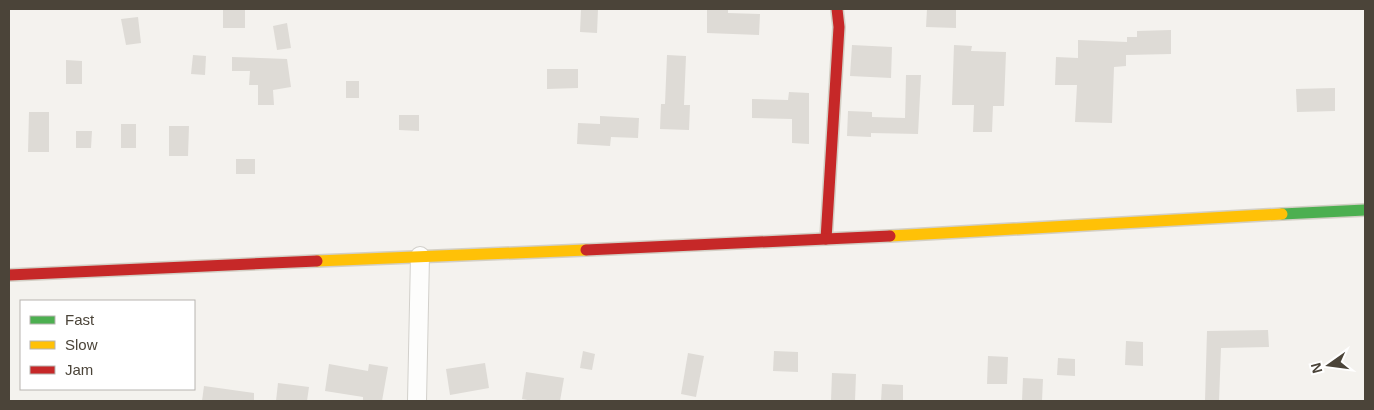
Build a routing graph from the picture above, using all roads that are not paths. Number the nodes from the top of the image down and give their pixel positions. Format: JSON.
{"nodes":[{"id":1,"x":837,"y":9,"type":"edge"},
{"id":2,"x":1365,"y":210,"type":"edge"},
{"id":3,"x":826,"y":239,"type":"junction"},
{"id":4,"x":420,"y":256,"type":"junction"},
{"id":5,"x":9,"y":275,"type":"edge"},
{"id":6,"x":417,"y":401,"type":"edge"}],
"edges":[{"from":1,"to":3,"type":"main road"},
{"from":2,"to":3,"type":"main road"},
{"from":3,"to":4,"type":"main road"},
{"from":4,"to":5,"type":"main road"},
{"from":4,"to":6,"type":"street"}]}
